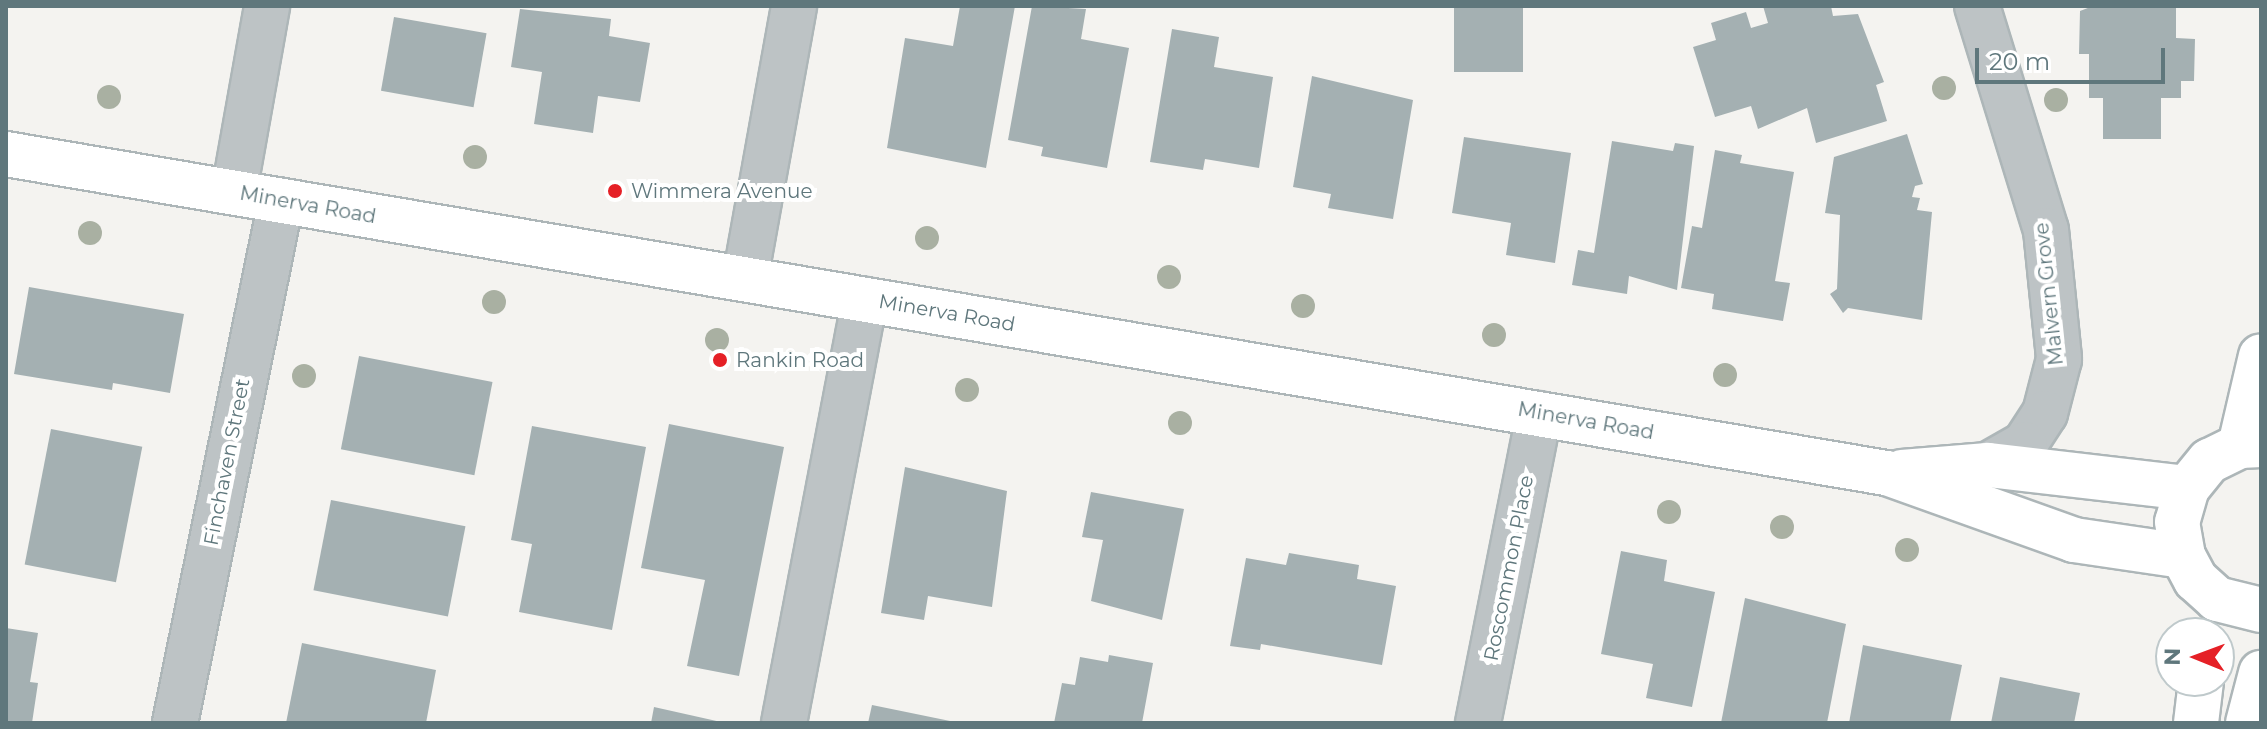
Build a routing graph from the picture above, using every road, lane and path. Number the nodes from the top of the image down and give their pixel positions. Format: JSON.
{"nodes":[{"id":1,"x":267,"y":6,"type":"edge"},
{"id":2,"x":794,"y":6,"type":"edge"},
{"id":3,"x":1977,"y":6,"type":"edge"},
{"id":4,"x":6,"y":154,"type":"edge"},
{"id":5,"x":234,"y":192,"type":"junction"},
{"id":6,"x":281,"y":201,"type":"junction"},
{"id":7,"x":745,"y":279,"type":"junction"},
{"id":8,"x":865,"y":300,"type":"junction"},
{"id":9,"x":2261,"y":356,"type":"edge"},
{"id":10,"x":1539,"y":414,"type":"junction"},
{"id":11,"x":2251,"y":445,"type":"edge"},
{"id":12,"x":1988,"y":465,"type":"junction"},
{"id":13,"x":1887,"y":473,"type":"junction"},
{"id":14,"x":2187,"y":488,"type":"junction"},
{"id":15,"x":2183,"y":556,"type":"junction"},
{"id":16,"x":2261,"y":610,"type":"edge"},
{"id":17,"x":2213,"y":616,"type":"edge"},
{"id":18,"x":2261,"y":673,"type":"edge"},
{"id":19,"x":2199,"y":697,"type":"edge"},
{"id":20,"x":175,"y":723,"type":"edge"},
{"id":21,"x":784,"y":723,"type":"edge"},
{"id":22,"x":1478,"y":723,"type":"edge"},
{"id":23,"x":2196,"y":723,"type":"edge"},
{"id":24,"x":2248,"y":723,"type":"edge"}],
"edges":[{"from":1,"to":5,"type":"street"},
{"from":2,"to":7,"type":"street"},
{"from":3,"to":12,"type":"street","name":"Malvern Grove"},
{"from":4,"to":5,"type":"street","name":"Minerva Road"},
{"from":5,"to":6,"type":"street","name":"Minerva Road"},
{"from":6,"to":7,"type":"street","name":"Minerva Road"},
{"from":6,"to":20,"type":"street","name":"Finchaven Street"},
{"from":7,"to":8,"type":"street","name":"Minerva Road"},
{"from":8,"to":10,"type":"street","name":"Minerva Road"},
{"from":8,"to":21,"type":"street"},
{"from":9,"to":11,"type":"street"},
{"from":10,"to":13,"type":"street","name":"Minerva Road"},
{"from":10,"to":22,"type":"street","name":"Roscommon Place"},
{"from":11,"to":14,"type":"street"},
{"from":12,"to":13,"type":"street","name":"Minerva Road"},
{"from":12,"to":14,"type":"street","name":"Minerva Road"},
{"from":13,"to":15,"type":"street","name":"Minerva Road"},
{"from":14,"to":15,"type":"street"},
{"from":15,"to":17,"type":"street"},
{"from":16,"to":17,"type":"street"},
{"from":18,"to":24,"type":"street"},
{"from":19,"to":23,"type":"street"}]}
